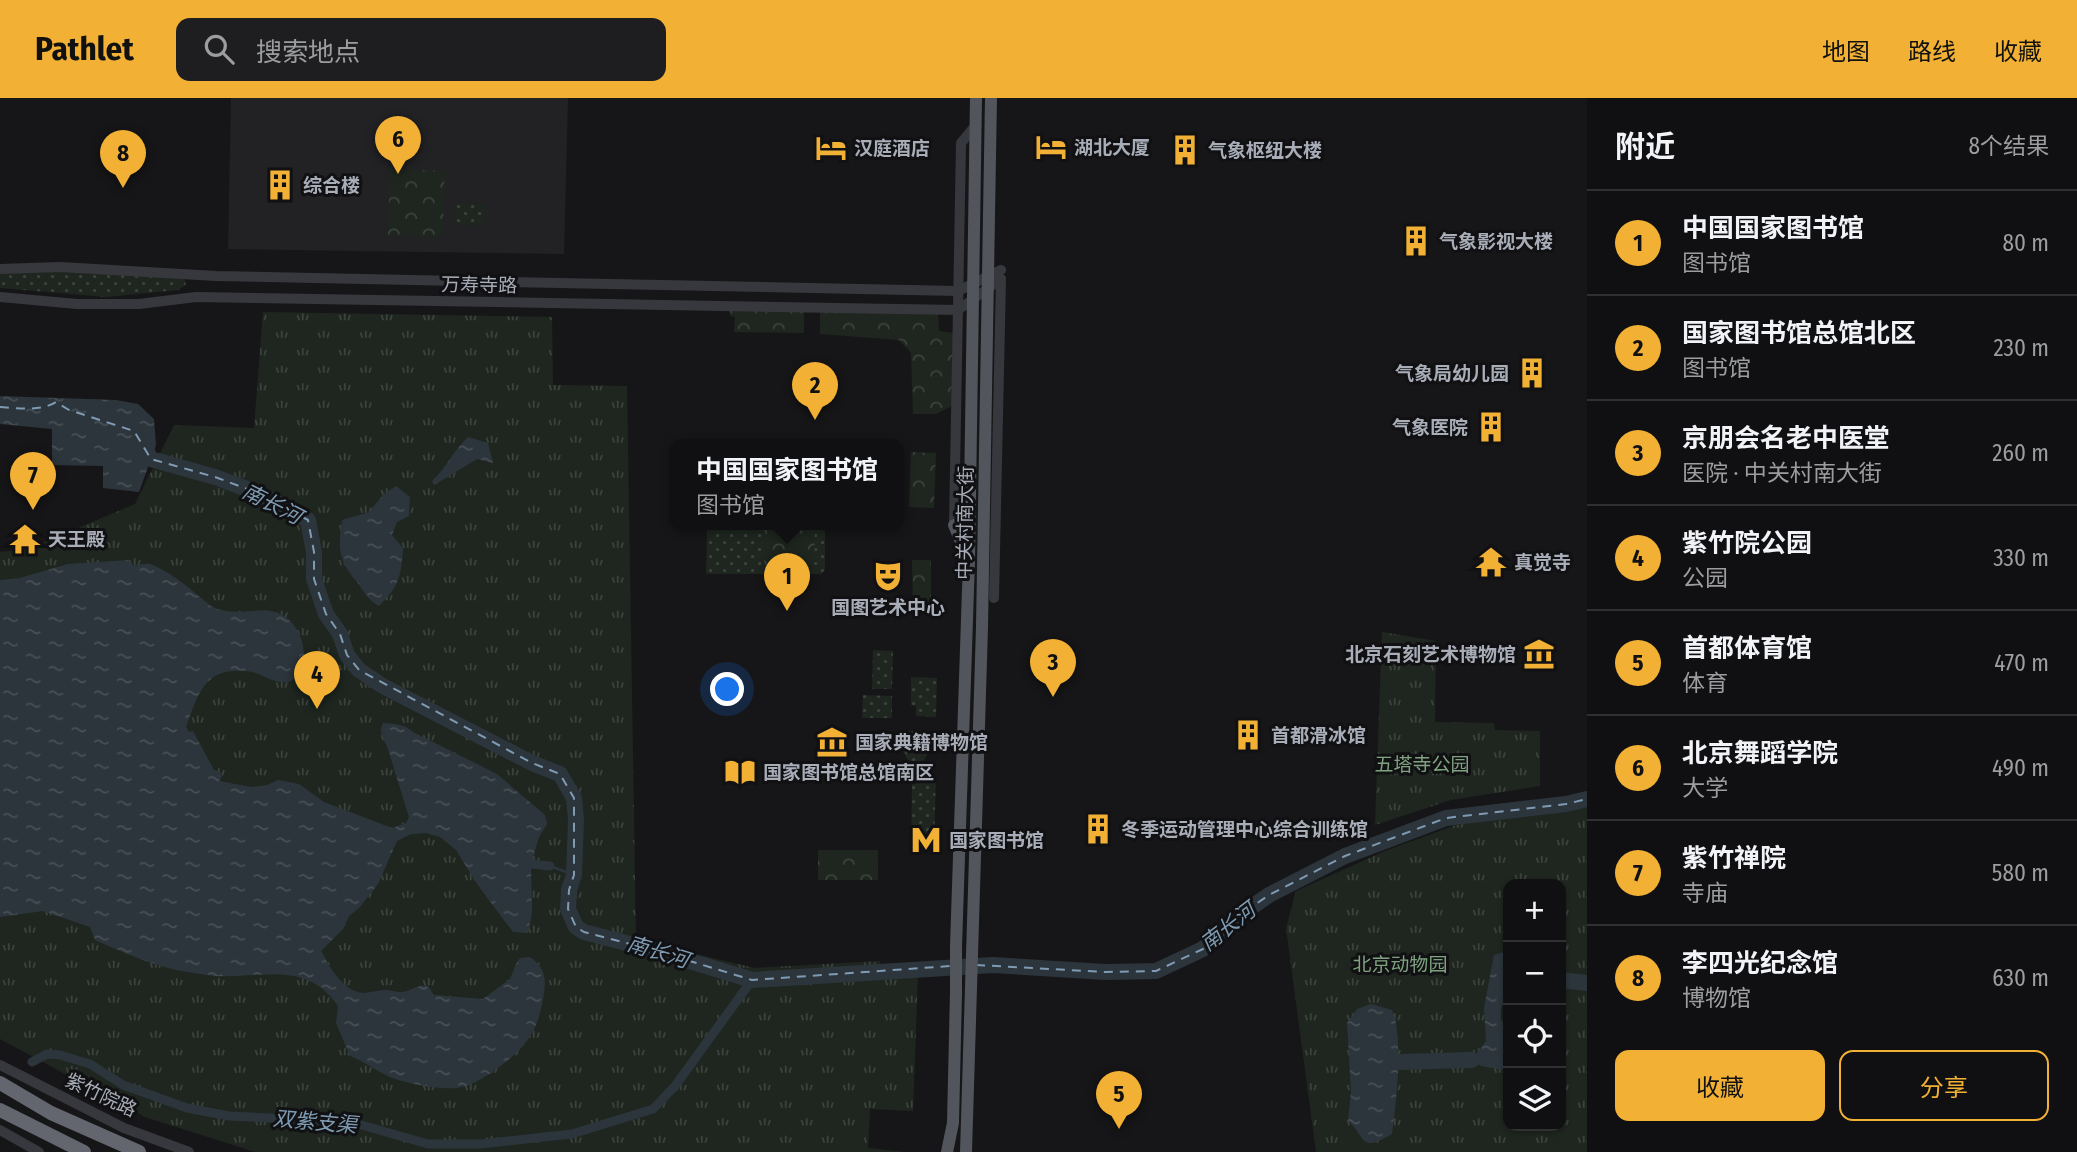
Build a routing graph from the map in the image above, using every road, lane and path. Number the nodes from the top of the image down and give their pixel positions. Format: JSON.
{"nodes":[{"id":1,"x":976,"y":98,"type":"edge"},
{"id":2,"x":991,"y":98,"type":"edge"},
{"id":3,"x":975,"y":125,"type":"junction"},
{"id":4,"x":0,"y":269,"type":"edge"},
{"id":5,"x":987,"y":282,"type":"junction"},
{"id":6,"x":973,"y":284,"type":"junction"},
{"id":7,"x":958,"y":291,"type":"junction"},
{"id":8,"x":0,"y":297,"type":"edge"},
{"id":9,"x":973,"y":298,"type":"junction"},
{"id":10,"x":958,"y":310,"type":"junction"},
{"id":11,"x":986,"y":470,"type":"junction"},
{"id":12,"x":995,"y":492,"type":"junction"},
{"id":13,"x":954,"y":525,"type":"joint"},
{"id":14,"x":969,"y":560,"type":"junction"},
{"id":15,"x":994,"y":598,"type":"joint"},
{"id":16,"x":982,"y":627,"type":"junction"},
{"id":17,"x":0,"y":1065,"type":"edge"},
{"id":18,"x":0,"y":1083,"type":"edge"},
{"id":19,"x":0,"y":1091,"type":"edge"},
{"id":20,"x":0,"y":1104,"type":"edge"},
{"id":21,"x":0,"y":1110,"type":"edge"},
{"id":22,"x":51,"y":1113,"type":"junction"},
{"id":23,"x":953,"y":1123,"type":"junction"},
{"id":24,"x":0,"y":1130,"type":"edge"},
{"id":25,"x":46,"y":1134,"type":"junction"},
{"id":26,"x":38,"y":1152,"type":"edge"},
{"id":27,"x":84,"y":1152,"type":"edge"},
{"id":28,"x":139,"y":1152,"type":"edge"},
{"id":29,"x":189,"y":1152,"type":"edge"},
{"id":30,"x":940,"y":1152,"type":"edge"},
{"id":31,"x":947,"y":1152,"type":"edge"},
{"id":32,"x":966,"y":1152,"type":"edge"}],
"edges":[{"from":1,"to":3,"type":"main road","name":"中关村南大街"},
{"from":2,"to":5,"type":"main road","name":"中关村南大街"},
{"from":3,"to":6,"type":"main road","name":"中关村南大街"},
{"from":3,"to":7,"type":"street","name":"中关村南大街"},
{"from":4,"to":7,"type":"street","name":"万寿寺路"},
{"from":5,"to":6,"type":"street"},
{"from":5,"to":9,"type":"street"},
{"from":5,"to":11,"type":"main road","name":"中关村南大街"},
{"from":5,"to":12,"type":"street","name":"中关村南大街"},
{"from":6,"to":7,"type":"street"},
{"from":6,"to":9,"type":"main road","name":"中关村南大街"},
{"from":7,"to":10,"type":"street","name":"中关村南大街"},
{"from":8,"to":10,"type":"street","name":"万寿寺路"},
{"from":9,"to":10,"type":"street"},
{"from":9,"to":14,"type":"main road","name":"中关村南大街"},
{"from":10,"to":13,"type":"street","name":"中关村南大街"},
{"from":11,"to":12,"type":"main road"},
{"from":11,"to":16,"type":"main road","name":"中关村南大街"},
{"from":12,"to":15,"type":"street","name":"中关村南大街"},
{"from":13,"to":14,"type":"main road"},
{"from":14,"to":23,"type":"main road","name":"中关村南大街","bridge":true},
{"from":15,"to":16,"type":"main road"},
{"from":16,"to":32,"type":"main road","name":"中关村南大街"},
{"from":17,"to":29,"type":"street","name":"紫竹院路"},
{"from":18,"to":22,"type":"highway","name":"紫竹院路"},
{"from":19,"to":22,"type":"highway"},
{"from":20,"to":25,"type":"highway"},
{"from":21,"to":25,"type":"highway"},
{"from":22,"to":28,"type":"highway","name":"紫竹院路"},
{"from":23,"to":30,"type":"street"},
{"from":23,"to":31,"type":"main road"},
{"from":24,"to":26,"type":"street"},
{"from":25,"to":27,"type":"highway"}]}
